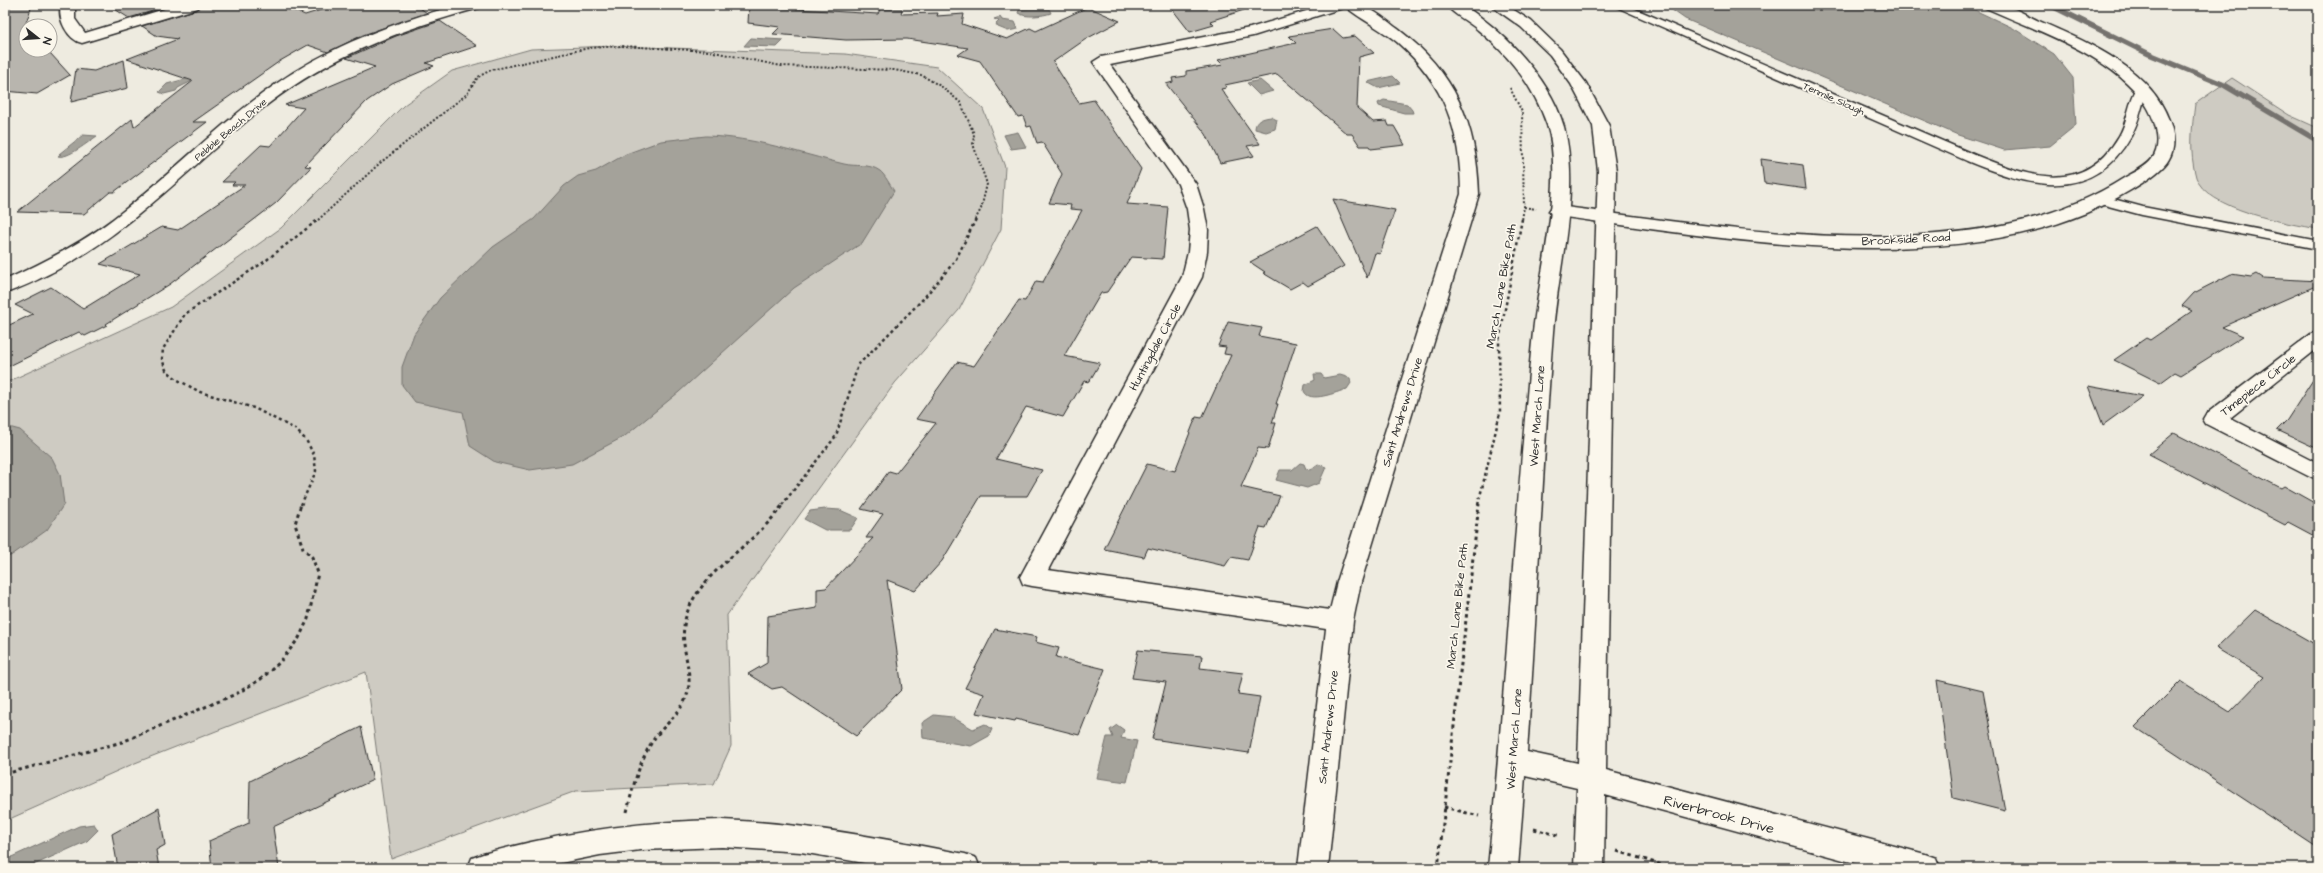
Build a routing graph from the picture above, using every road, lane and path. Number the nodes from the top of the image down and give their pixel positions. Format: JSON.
{"nodes":[{"id":1,"x":68,"y":5,"type":"edge"},
{"id":2,"x":193,"y":5,"type":"edge"},
{"id":3,"x":474,"y":5,"type":"edge"},
{"id":4,"x":1341,"y":5,"type":"edge"},
{"id":5,"x":1352,"y":5,"type":"edge"},
{"id":6,"x":1453,"y":5,"type":"edge"},
{"id":7,"x":1497,"y":5,"type":"edge"},
{"id":8,"x":1617,"y":5,"type":"edge"},
{"id":9,"x":1991,"y":5,"type":"edge"},
{"id":10,"x":1509,"y":86,"type":"dead end"},
{"id":11,"x":2141,"y":90,"type":"junction"},
{"id":12,"x":2102,"y":200,"type":"junction"},
{"id":13,"x":1558,"y":211,"type":"junction"},
{"id":14,"x":1608,"y":218,"type":"junction"},
{"id":15,"x":2318,"y":245,"type":"edge"},
{"id":16,"x":5,"y":286,"type":"edge"},
{"id":17,"x":2318,"y":338,"type":"edge"},
{"id":18,"x":2318,"y":474,"type":"edge"},
{"id":19,"x":1340,"y":621,"type":"junction"},
{"id":20,"x":1513,"y":761,"type":"junction"},
{"id":21,"x":5,"y":774,"type":"edge"},
{"id":22,"x":1591,"y":779,"type":"junction"},
{"id":23,"x":620,"y":841,"type":"junction"},
{"id":24,"x":483,"y":868,"type":"edge"},
{"id":25,"x":965,"y":868,"type":"edge"},
{"id":26,"x":1313,"y":868,"type":"edge"},
{"id":27,"x":1438,"y":868,"type":"edge"},
{"id":28,"x":1503,"y":868,"type":"edge"},
{"id":29,"x":1589,"y":868,"type":"edge"},
{"id":30,"x":1925,"y":868,"type":"edge"}],
"edges":[{"from":1,"to":2,"type":"street"},
{"from":3,"to":16,"type":"street","name":"Pebble Beach Drive"},
{"from":4,"to":19,"type":"street","name":"Huntingdale Circle"},
{"from":5,"to":19,"type":"street","name":"Saint Andrews Drive"},
{"from":6,"to":13,"type":"street","name":"West March Lane"},
{"from":7,"to":14,"type":"street"},
{"from":8,"to":11,"type":"lane","name":"Tenmile Slough"},
{"from":9,"to":11,"type":"street","name":"Brookside Road"},
{"from":10,"to":27,"type":"path","name":"March Lane Bike Path"},
{"from":11,"to":12,"type":"street","name":"Brookside Road"},
{"from":12,"to":14,"type":"street","name":"Brookside Road"},
{"from":12,"to":15,"type":"lane"},
{"from":13,"to":14,"type":"street","name":"Brookside Road"},
{"from":13,"to":20,"type":"street","name":"West March Lane"},
{"from":14,"to":22,"type":"street"},
{"from":17,"to":18,"type":"street","name":"Timepiece Circle"},
{"from":19,"to":26,"type":"street","name":"Saint Andrews Drive"},
{"from":20,"to":22,"type":"street","name":"Riverbrook Drive"},
{"from":20,"to":28,"type":"street","name":"West March Lane"},
{"from":21,"to":23,"type":"path"},
{"from":22,"to":29,"type":"street"},
{"from":22,"to":30,"type":"street","name":"Riverbrook Drive"},
{"from":23,"to":24,"type":"street"},
{"from":23,"to":25,"type":"street"}]}
